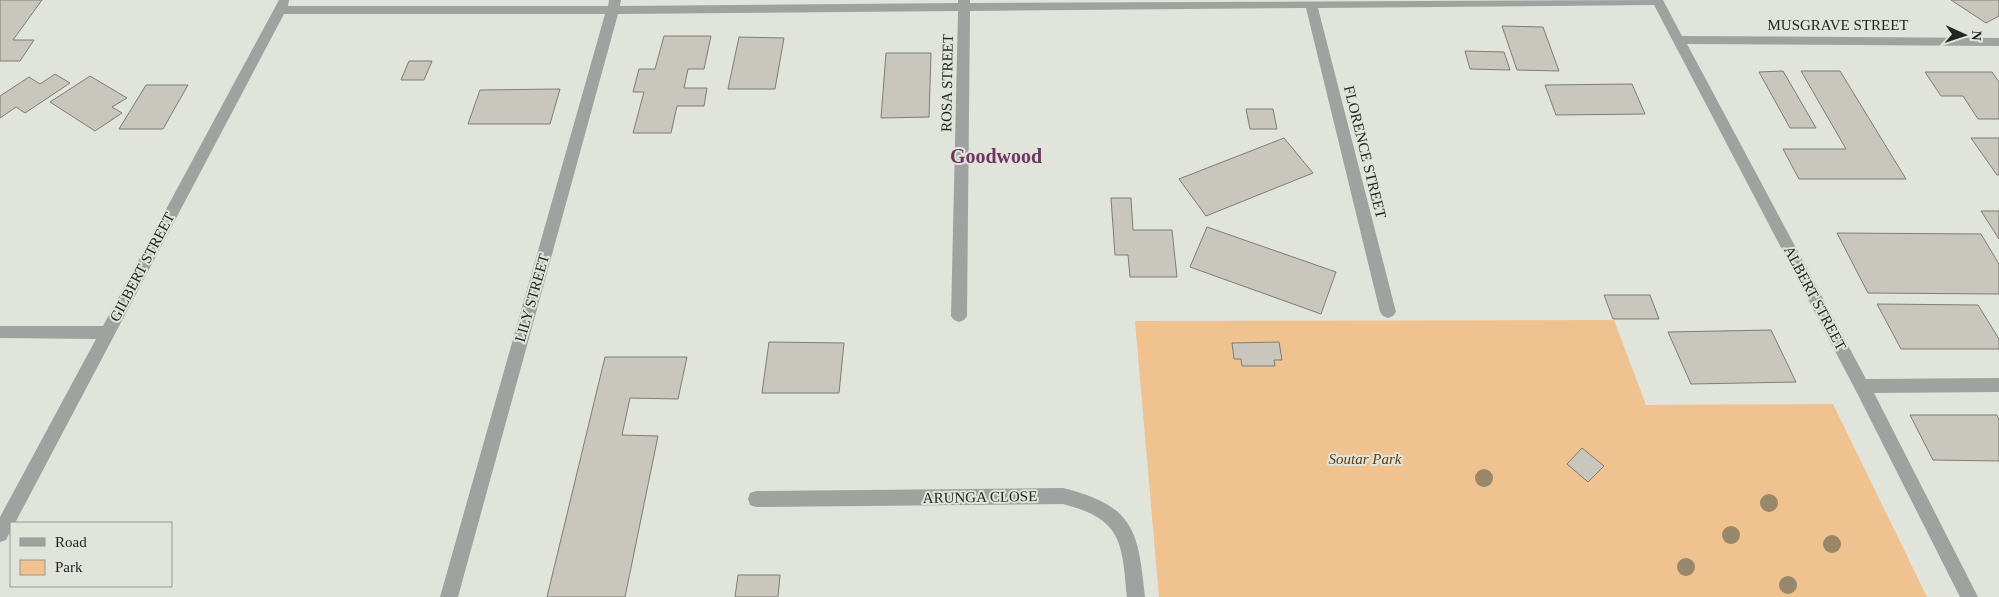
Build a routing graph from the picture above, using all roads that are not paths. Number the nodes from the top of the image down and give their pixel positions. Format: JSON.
{"nodes":[{"id":1,"x":1657,"y":0,"type":"edge"},
{"id":2,"x":1311,"y":2,"type":"edge"},
{"id":3,"x":964,"y":4,"type":"edge"},
{"id":4,"x":282,"y":5,"type":"edge"},
{"id":5,"x":614,"y":5,"type":"edge"},
{"id":6,"x":1677,"y":40,"type":"junction"},
{"id":7,"x":1999,"y":42,"type":"edge"},
{"id":8,"x":1388,"y":312,"type":"dead end"},
{"id":9,"x":959,"y":316,"type":"dead end"},
{"id":10,"x":0,"y":332,"type":"edge"},
{"id":11,"x":107,"y":333,"type":"junction"},
{"id":12,"x":1999,"y":385,"type":"edge"},
{"id":13,"x":1862,"y":386,"type":"junction"},
{"id":14,"x":756,"y":499,"type":"dead end"},
{"id":15,"x":0,"y":534,"type":"edge"},
{"id":16,"x":448,"y":597,"type":"edge"},
{"id":17,"x":1136,"y":597,"type":"edge"},
{"id":18,"x":1969,"y":597,"type":"edge"}],
"edges":[{"from":1,"to":2,"type":"street"},
{"from":1,"to":6,"type":"street","name":"ALBERT STREET"},
{"from":2,"to":3,"type":"street"},
{"from":2,"to":8,"type":"street","name":"FLORENCE STREET"},
{"from":3,"to":5,"type":"street"},
{"from":3,"to":9,"type":"street","name":"ROSA STREET"},
{"from":4,"to":5,"type":"street"},
{"from":4,"to":11,"type":"street","name":"GILBERT STREET"},
{"from":5,"to":16,"type":"street","name":"LILY STREET"},
{"from":6,"to":7,"type":"street","name":"MUSGRAVE STREET"},
{"from":6,"to":13,"type":"street","name":"ALBERT STREET"},
{"from":10,"to":11,"type":"street"},
{"from":11,"to":15,"type":"street","name":"GILBERT STREET"},
{"from":12,"to":13,"type":"street"},
{"from":13,"to":18,"type":"street","name":"ALBERT STREET"},
{"from":14,"to":17,"type":"street","name":"ARUNGA CLOSE"}]}
